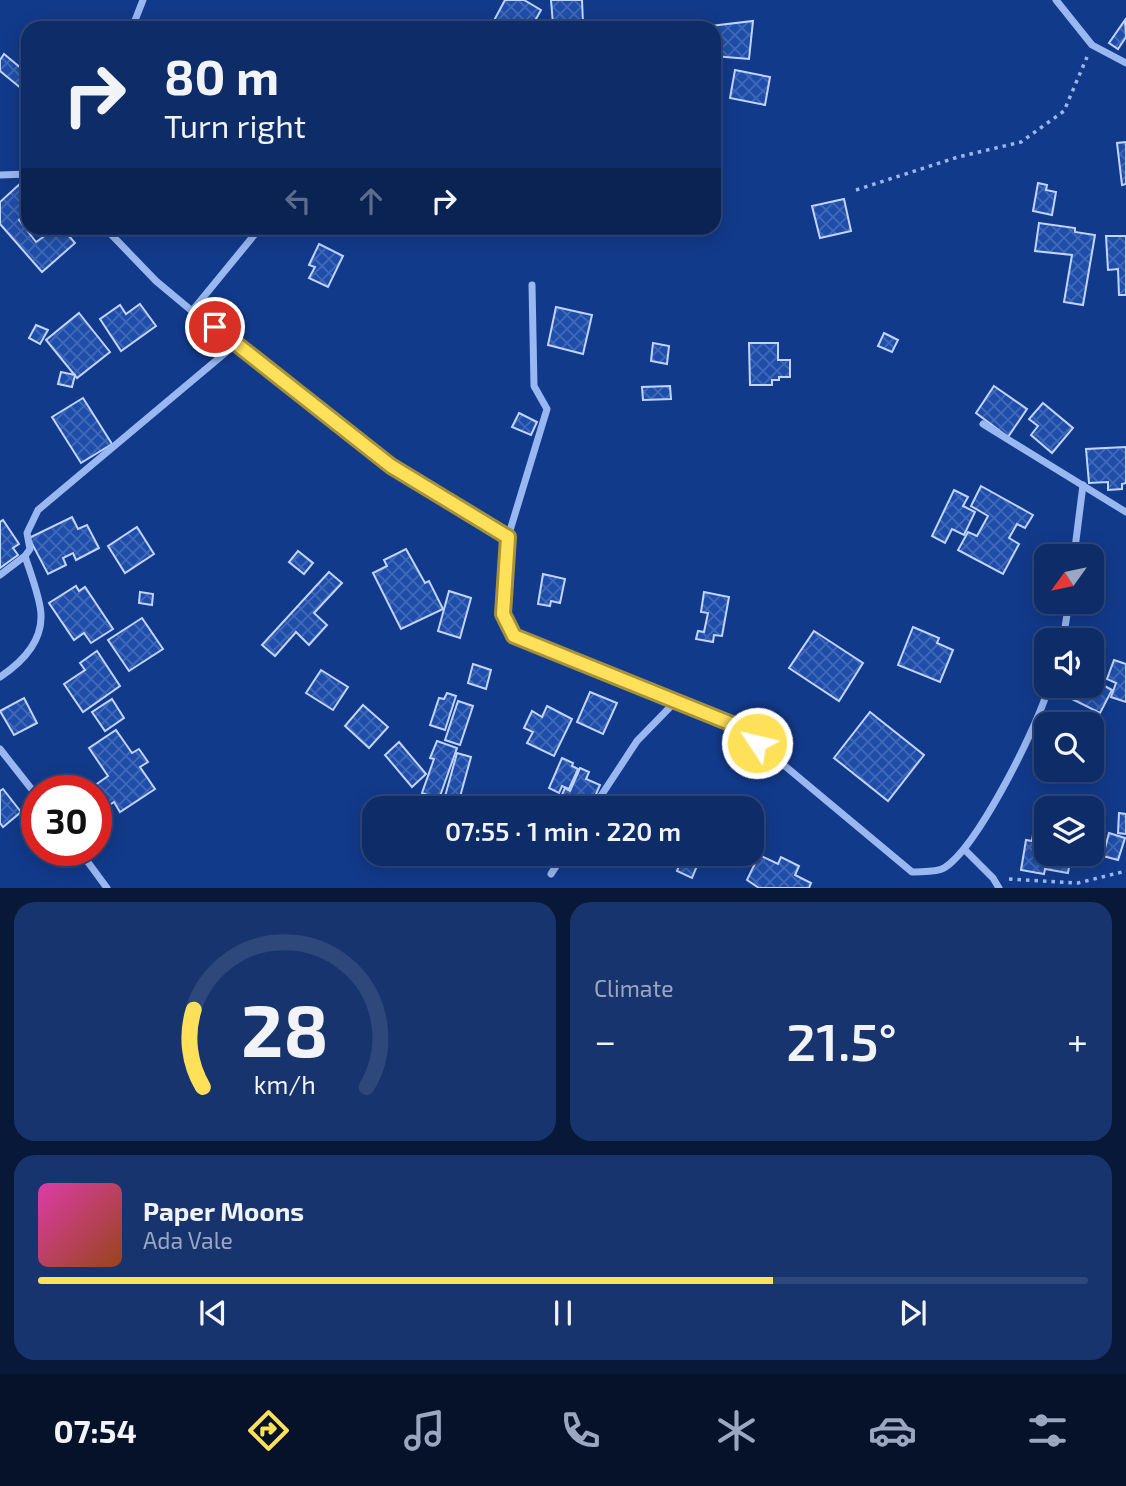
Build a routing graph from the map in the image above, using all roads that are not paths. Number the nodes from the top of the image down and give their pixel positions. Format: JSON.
{"nodes":[{"id":1,"x":144,"y":0,"type":"edge"},
{"id":2,"x":1056,"y":0,"type":"edge"},
{"id":3,"x":135,"y":21,"type":"edge"},
{"id":4,"x":1126,"y":63,"type":"edge"},
{"id":5,"x":21,"y":174,"type":"edge"},
{"id":6,"x":0,"y":175,"type":"edge"},
{"id":7,"x":112,"y":235,"type":"edge"},
{"id":8,"x":254,"y":235,"type":"edge"},
{"id":9,"x":532,"y":285,"type":"dead end"},
{"id":10,"x":192,"y":311,"type":"junction"},
{"id":11,"x":237,"y":343,"type":"junction"},
{"id":12,"x":983,"y":424,"type":"dead end"},
{"id":13,"x":1083,"y":485,"type":"junction"},
{"id":14,"x":1126,"y":512,"type":"edge"},
{"id":15,"x":508,"y":537,"type":"junction"},
{"id":16,"x":1076,"y":544,"type":"edge"},
{"id":17,"x":25,"y":556,"type":"junction"},
{"id":18,"x":0,"y":575,"type":"edge"},
{"id":19,"x":0,"y":677,"type":"edge"},
{"id":20,"x":1044,"y":698,"type":"edge"},
{"id":21,"x":675,"y":702,"type":"junction"},
{"id":22,"x":0,"y":749,"type":"edge"},
{"id":23,"x":21,"y":776,"type":"edge"},
{"id":24,"x":601,"y":796,"type":"edge"},
{"id":25,"x":965,"y":850,"type":"junction"},
{"id":26,"x":91,"y":866,"type":"edge"},
{"id":27,"x":556,"y":866,"type":"edge"},
{"id":28,"x":551,"y":874,"type":"dead end"},
{"id":29,"x":107,"y":887,"type":"edge"},
{"id":30,"x":999,"y":887,"type":"edge"}],
"edges":[{"from":1,"to":3,"type":"street"},
{"from":2,"to":4,"type":"street"},
{"from":5,"to":6,"type":"street"},
{"from":7,"to":10,"type":"street"},
{"from":8,"to":10,"type":"street"},
{"from":9,"to":15,"type":"street"},
{"from":10,"to":11,"type":"street"},
{"from":11,"to":15,"type":"street"},
{"from":11,"to":17,"type":"street"},
{"from":12,"to":13,"type":"street"},
{"from":13,"to":14,"type":"street"},
{"from":13,"to":16,"type":"street"},
{"from":15,"to":21,"type":"street"},
{"from":17,"to":18,"type":"street"},
{"from":17,"to":19,"type":"street"},
{"from":20,"to":25,"type":"street"},
{"from":21,"to":24,"type":"street"},
{"from":21,"to":25,"type":"street"},
{"from":22,"to":23,"type":"street"},
{"from":25,"to":30,"type":"street"},
{"from":26,"to":29,"type":"street"},
{"from":27,"to":28,"type":"street"}]}
